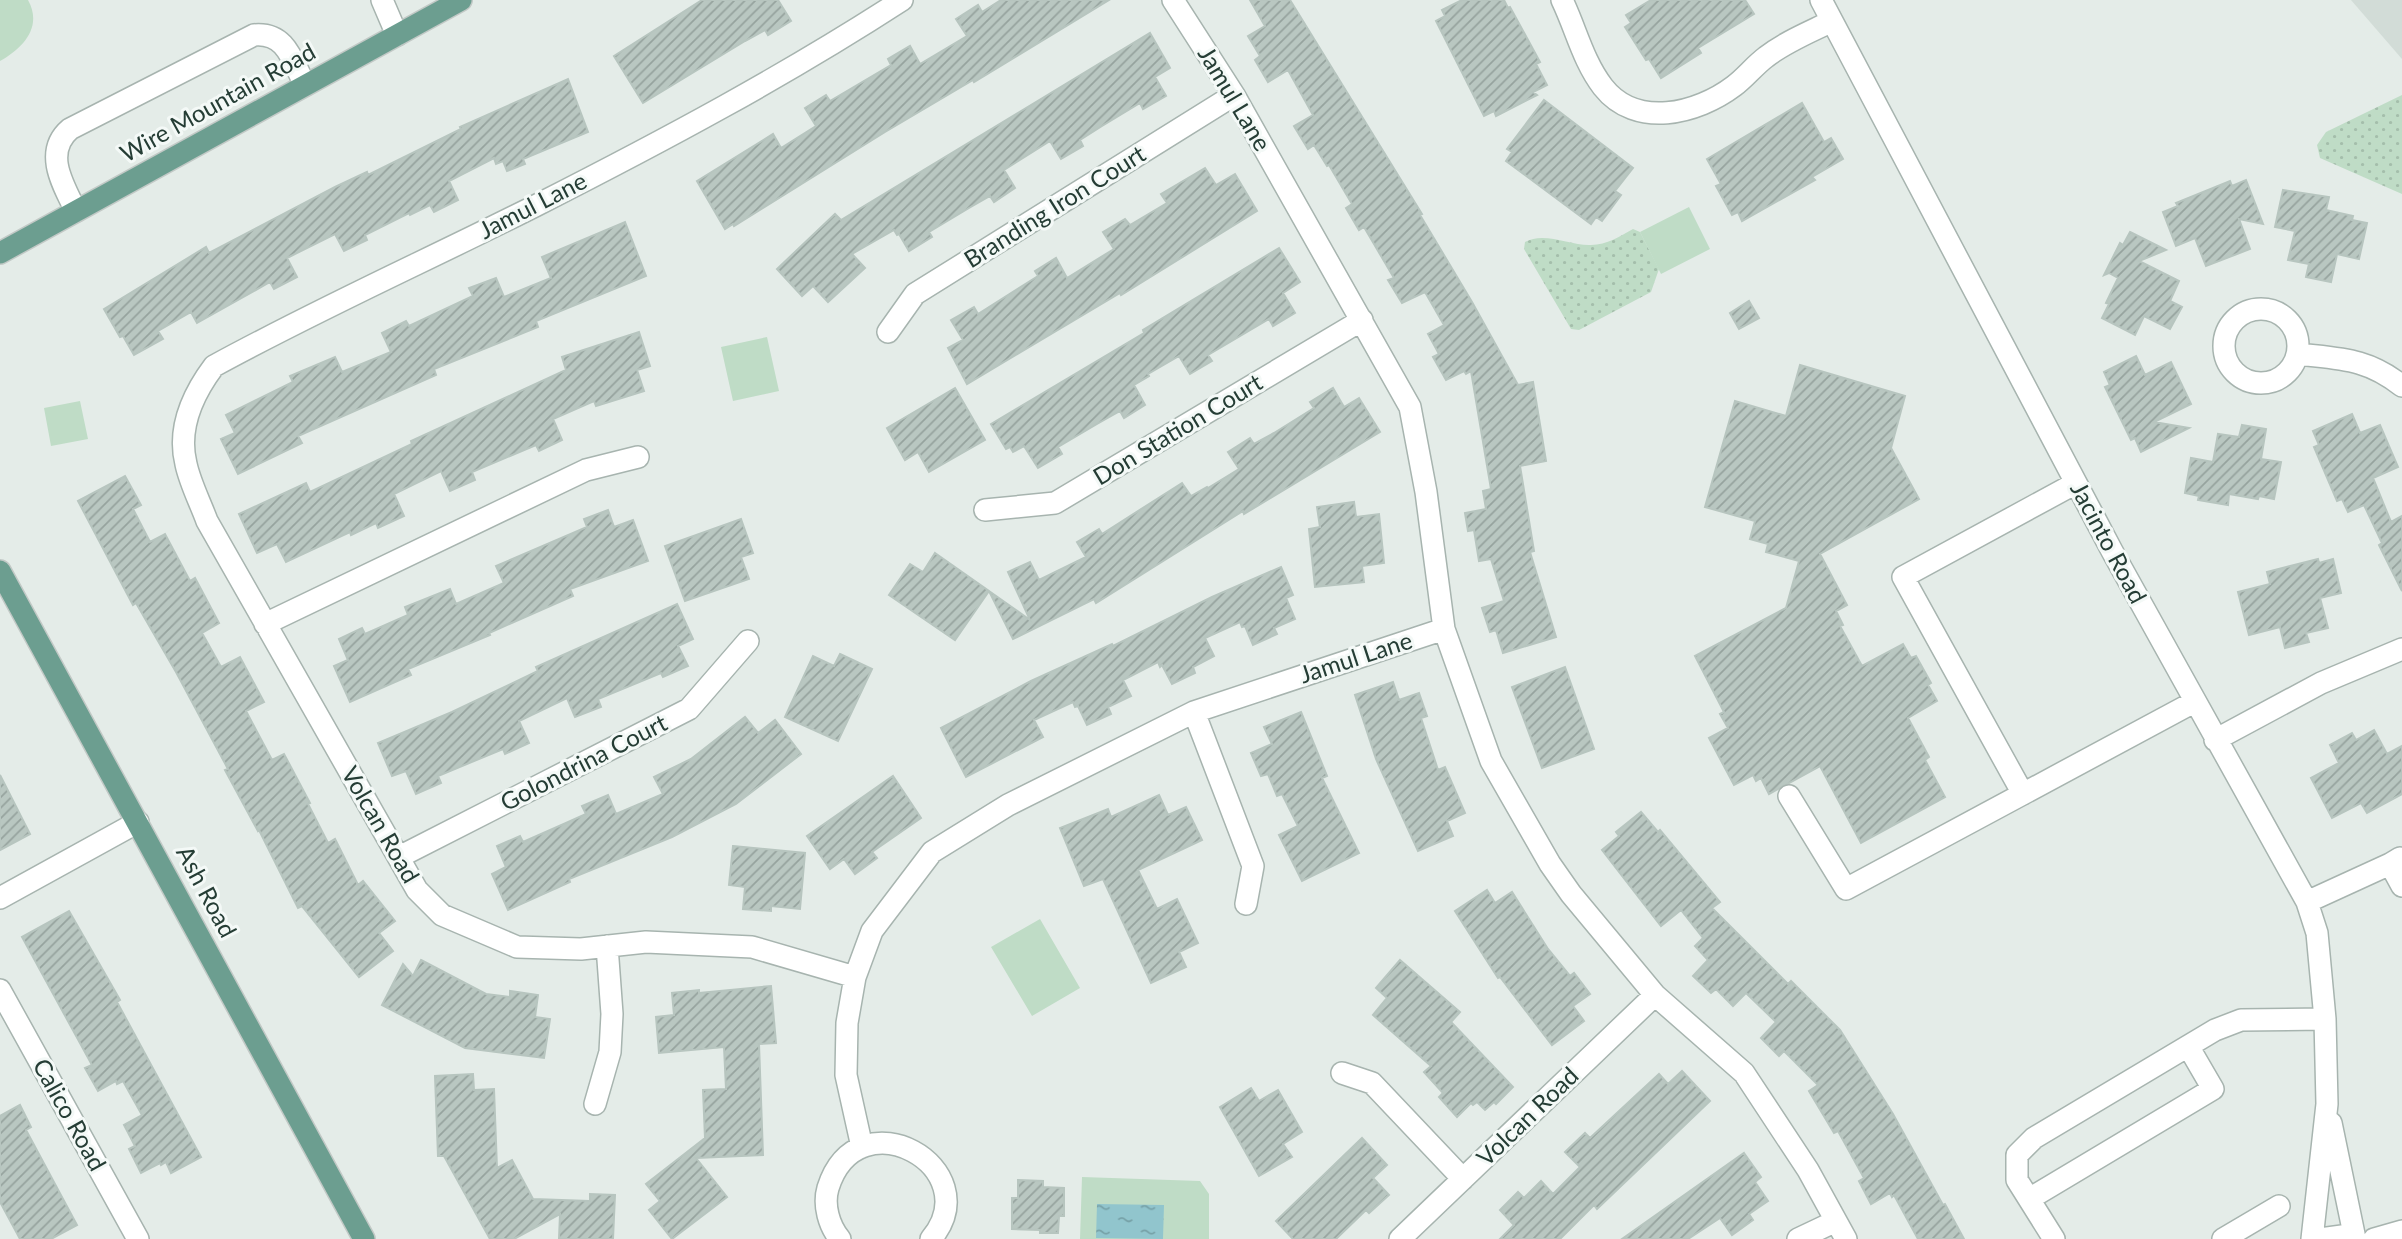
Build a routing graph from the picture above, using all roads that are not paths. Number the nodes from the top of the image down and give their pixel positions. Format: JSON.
{"nodes":[{"id":1,"x":382,"y":0,"type":"edge"},
{"id":2,"x":461,"y":0,"type":"edge"},
{"id":3,"x":902,"y":0,"type":"edge"},
{"id":4,"x":1173,"y":0,"type":"edge"},
{"id":5,"x":1562,"y":0,"type":"edge"},
{"id":6,"x":1821,"y":0,"type":"edge"},
{"id":7,"x":1832,"y":21,"type":"junction"},
{"id":8,"x":397,"y":35,"type":"junction"},
{"id":9,"x":305,"y":85,"type":"junction"},
{"id":10,"x":1234,"y":95,"type":"junction"},
{"id":11,"x":76,"y":211,"type":"junction"},
{"id":12,"x":0,"y":253,"type":"edge"},
{"id":13,"x":1363,"y":320,"type":"junction"},
{"id":14,"x":888,"y":332,"type":"dead end"},
{"id":15,"x":2298,"y":354,"type":"dead end"},
{"id":16,"x":2402,"y":386,"type":"edge"},
{"id":17,"x":184,"y":425,"type":"joint"},
{"id":18,"x":638,"y":457,"type":"dead end"},
{"id":19,"x":2076,"y":483,"type":"junction"},
{"id":20,"x":985,"y":510,"type":"dead end"},
{"id":21,"x":0,"y":571,"type":"edge"},
{"id":22,"x":265,"y":624,"type":"junction"},
{"id":23,"x":1444,"y":629,"type":"junction"},
{"id":24,"x":748,"y":641,"type":"dead end"},
{"id":25,"x":2402,"y":649,"type":"edge"},
{"id":26,"x":2194,"y":702,"type":"junction"},
{"id":27,"x":1194,"y":712,"type":"junction"},
{"id":28,"x":2215,"y":740,"type":"junction"},
{"id":29,"x":2023,"y":794,"type":"junction"},
{"id":30,"x":1789,"y":796,"type":"dead end"},
{"id":31,"x":138,"y":822,"type":"junction"},
{"id":32,"x":399,"y":857,"type":"junction"},
{"id":33,"x":2396,"y":861,"type":"edge"},
{"id":34,"x":2402,"y":886,"type":"edge"},
{"id":35,"x":0,"y":898,"type":"edge"},
{"id":36,"x":2307,"y":902,"type":"junction"},
{"id":37,"x":1246,"y":904,"type":"dead end"},
{"id":38,"x":607,"y":946,"type":"junction"},
{"id":39,"x":855,"y":977,"type":"junction"},
{"id":40,"x":0,"y":990,"type":"edge"},
{"id":41,"x":1655,"y":995,"type":"junction"},
{"id":42,"x":2325,"y":1018,"type":"junction"},
{"id":43,"x":2188,"y":1046,"type":"junction"},
{"id":44,"x":1342,"y":1073,"type":"dead end"},
{"id":45,"x":595,"y":1104,"type":"dead end"},
{"id":46,"x":2327,"y":1104,"type":"junction"},
{"id":47,"x":862,"y":1147,"type":"junction"},
{"id":48,"x":1463,"y":1179,"type":"junction"},
{"id":49,"x":2029,"y":1199,"type":"junction"},
{"id":50,"x":2279,"y":1206,"type":"dead end"},
{"id":51,"x":1841,"y":1230,"type":"edge"},
{"id":52,"x":2402,"y":1231,"type":"edge"},
{"id":53,"x":834,"y":1237,"type":"edge"},
{"id":54,"x":138,"y":1239,"type":"edge"},
{"id":55,"x":363,"y":1239,"type":"edge"},
{"id":56,"x":931,"y":1239,"type":"edge"},
{"id":57,"x":1400,"y":1239,"type":"edge"},
{"id":58,"x":1798,"y":1239,"type":"edge"},
{"id":59,"x":2054,"y":1239,"type":"edge"},
{"id":60,"x":2223,"y":1239,"type":"edge"},
{"id":61,"x":2312,"y":1239,"type":"edge"},
{"id":62,"x":2320,"y":1239,"type":"edge"},
{"id":63,"x":2353,"y":1239,"type":"edge"},
{"id":64,"x":2374,"y":1239,"type":"edge"}],
"edges":[{"from":1,"to":8,"type":"street"},
{"from":2,"to":8,"type":"main road","name":"Wire Mountain Road"},
{"from":3,"to":17,"type":"street","name":"Jamul Lane"},
{"from":4,"to":10,"type":"street","name":"Jamul Lane"},
{"from":5,"to":7,"type":"street"},
{"from":6,"to":7,"type":"street","name":"Jacinto Road"},
{"from":7,"to":19,"type":"street","name":"Jacinto Road"},
{"from":8,"to":9,"type":"main road","name":"Wire Mountain Road"},
{"from":9,"to":11,"type":"main road","name":"Wire Mountain Road"},
{"from":9,"to":11,"type":"street"},
{"from":10,"to":13,"type":"street","name":"Jamul Lane"},
{"from":10,"to":14,"type":"street","name":"Branding Iron Court"},
{"from":11,"to":12,"type":"main road","name":"Wire Mountain Road"},
{"from":13,"to":20,"type":"street","name":"Don Station Court"},
{"from":13,"to":23,"type":"street","name":"Jamul Lane"},
{"from":15,"to":16,"type":"street"},
{"from":17,"to":22,"type":"street","name":"Volcan Road"},
{"from":18,"to":22,"type":"street"},
{"from":19,"to":26,"type":"street","name":"Jacinto Road"},
{"from":19,"to":29,"type":"street"},
{"from":21,"to":31,"type":"main road","name":"Ash Road"},
{"from":22,"to":32,"type":"street","name":"Volcan Road"},
{"from":23,"to":27,"type":"street","name":"Jamul Lane"},
{"from":23,"to":41,"type":"street"},
{"from":24,"to":32,"type":"street","name":"Golondrina Court"},
{"from":25,"to":28,"type":"street"},
{"from":26,"to":28,"type":"street","name":"Jacinto Road"},
{"from":26,"to":29,"type":"street"},
{"from":27,"to":37,"type":"street"},
{"from":27,"to":39,"type":"street","name":"Jamul Lane"},
{"from":28,"to":36,"type":"street","name":"Jacinto Road"},
{"from":29,"to":30,"type":"street"},
{"from":31,"to":35,"type":"street"},
{"from":31,"to":55,"type":"main road","name":"Ash Road"},
{"from":32,"to":38,"type":"street","name":"Volcan Road"},
{"from":33,"to":34,"type":"street"},
{"from":33,"to":36,"type":"street"},
{"from":36,"to":42,"type":"street","name":"Jacinto Road"},
{"from":38,"to":39,"type":"street","name":"Volcan Road"},
{"from":38,"to":45,"type":"street"},
{"from":39,"to":47,"type":"street","name":"Jamul Lane"},
{"from":40,"to":54,"type":"street","name":"Calico Road"},
{"from":41,"to":48,"type":"street","name":"Volcan Road"},
{"from":41,"to":51,"type":"street"},
{"from":42,"to":43,"type":"street"},
{"from":42,"to":46,"type":"street","name":"Jacinto Road"},
{"from":43,"to":49,"type":"street"},
{"from":43,"to":49,"type":"street"},
{"from":44,"to":48,"type":"street"},
{"from":46,"to":61,"type":"street","name":"Jacinto Road"},
{"from":46,"to":63,"type":"street","name":"Jacinto Road"},
{"from":47,"to":53,"type":"street"},
{"from":47,"to":56,"type":"street"},
{"from":48,"to":57,"type":"street","name":"Volcan Road"},
{"from":49,"to":59,"type":"street"},
{"from":50,"to":60,"type":"street"},
{"from":51,"to":58,"type":"street"},
{"from":52,"to":64,"type":"street"},
{"from":62,"to":63,"type":"street"}]}
